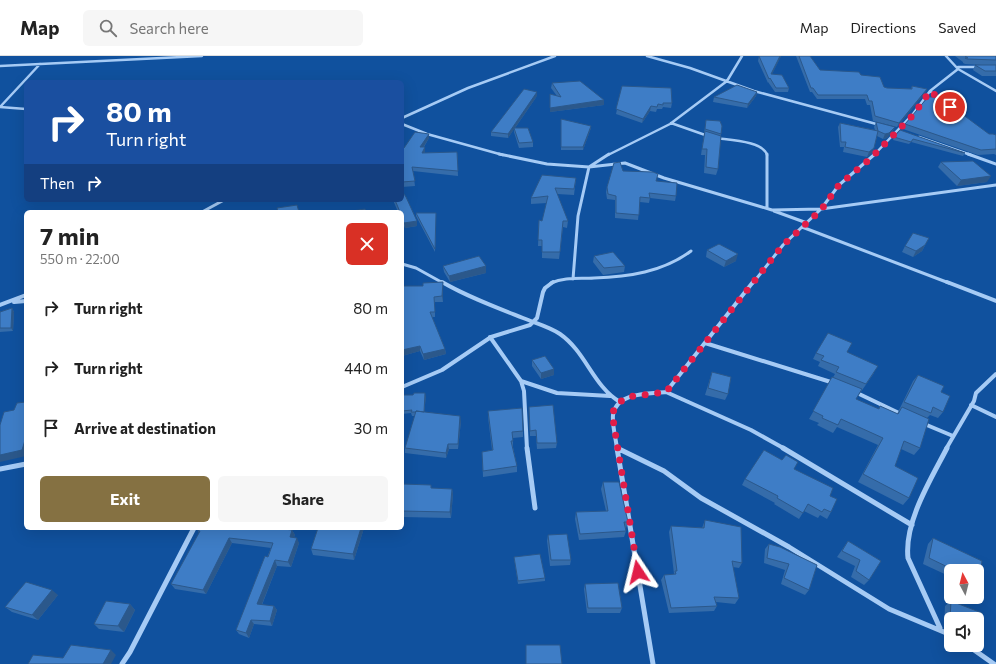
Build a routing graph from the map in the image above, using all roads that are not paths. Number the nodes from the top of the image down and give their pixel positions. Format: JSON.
{"nodes":[{"id":1,"x":202,"y":56,"type":"edge"},
{"id":2,"x":555,"y":56,"type":"edge"},
{"id":3,"x":647,"y":56,"type":"edge"},
{"id":4,"x":742,"y":56,"type":"edge"},
{"id":5,"x":946,"y":56,"type":"edge"},
{"id":6,"x":40,"y":64,"type":"junction"},
{"id":7,"x":0,"y":66,"type":"edge"},
{"id":8,"x":984,"y":67,"type":"edge"},
{"id":9,"x":958,"y":68,"type":"junction"},
{"id":10,"x":727,"y":81,"type":"junction"},
{"id":11,"x":930,"y":91,"type":"junction"},
{"id":12,"x":996,"y":91,"type":"edge"},
{"id":13,"x":947,"y":105,"type":"edge"},
{"id":14,"x":0,"y":107,"type":"edge"},
{"id":15,"x":24,"y":109,"type":"edge"},
{"id":16,"x":404,"y":117,"type":"edge"},
{"id":17,"x":672,"y":123,"type":"junction"},
{"id":18,"x":404,"y":125,"type":"edge"},
{"id":19,"x":882,"y":126,"type":"edge"},
{"id":20,"x":890,"y":128,"type":"edge"},
{"id":21,"x":897,"y":130,"type":"junction"},
{"id":22,"x":904,"y":132,"type":"edge"},
{"id":23,"x":918,"y":137,"type":"edge"},
{"id":24,"x":996,"y":164,"type":"edge"},
{"id":25,"x":589,"y":167,"type":"junction"},
{"id":26,"x":996,"y":185,"type":"edge"},
{"id":27,"x":220,"y":202,"type":"edge"},
{"id":28,"x":767,"y":208,"type":"junction"},
{"id":29,"x":206,"y":210,"type":"edge"},
{"id":30,"x":772,"y":210,"type":"junction"},
{"id":31,"x":821,"y":210,"type":"junction"},
{"id":32,"x":807,"y":223,"type":"junction"},
{"id":33,"x":802,"y":227,"type":"junction"},
{"id":34,"x":691,"y":251,"type":"dead end"},
{"id":35,"x":404,"y":265,"type":"edge"},
{"id":36,"x":572,"y":279,"type":"junction"},
{"id":37,"x":24,"y":297,"type":"edge"},
{"id":38,"x":24,"y":301,"type":"edge"},
{"id":39,"x":996,"y":301,"type":"edge"},
{"id":40,"x":7,"y":302,"type":"junction"},
{"id":41,"x":0,"y":305,"type":"edge"},
{"id":42,"x":533,"y":324,"type":"junction"},
{"id":43,"x":490,"y":337,"type":"junction"},
{"id":44,"x":705,"y":343,"type":"junction"},
{"id":45,"x":996,"y":374,"type":"edge"},
{"id":46,"x":521,"y":381,"type":"junction"},
{"id":47,"x":840,"y":385,"type":"edge"},
{"id":48,"x":404,"y":386,"type":"edge"},
{"id":49,"x":847,"y":388,"type":"edge"},
{"id":50,"x":666,"y":392,"type":"junction"},
{"id":51,"x":610,"y":396,"type":"junction"},
{"id":52,"x":620,"y":402,"type":"junction"},
{"id":53,"x":971,"y":405,"type":"junction"},
{"id":54,"x":903,"y":414,"type":"edge"},
{"id":55,"x":996,"y":417,"type":"edge"},
{"id":56,"x":917,"y":421,"type":"edge"},
{"id":57,"x":953,"y":436,"type":"junction"},
{"id":58,"x":617,"y":448,"type":"junction"},
{"id":59,"x":24,"y":464,"type":"edge"},
{"id":60,"x":0,"y":469,"type":"edge"},
{"id":61,"x":535,"y":508,"type":"dead end"},
{"id":62,"x":912,"y":525,"type":"junction"},
{"id":63,"x":193,"y":530,"type":"edge"},
{"id":64,"x":940,"y":629,"type":"junction"},
{"id":65,"x":944,"y":631,"type":"edge"},
{"id":66,"x":977,"y":652,"type":"edge"},
{"id":67,"x":122,"y":664,"type":"edge"},
{"id":68,"x":653,"y":664,"type":"edge"},
{"id":69,"x":994,"y":664,"type":"edge"}],
"edges":[{"from":1,"to":6,"type":"street"},
{"from":2,"to":16,"type":"street"},
{"from":3,"to":10,"type":"street"},
{"from":4,"to":10,"type":"street"},
{"from":5,"to":9,"type":"street"},
{"from":6,"to":7,"type":"street"},
{"from":6,"to":14,"type":"street"},
{"from":8,"to":9,"type":"street"},
{"from":9,"to":11,"type":"street"},
{"from":9,"to":12,"type":"street"},
{"from":10,"to":17,"type":"street"},
{"from":10,"to":19,"type":"street"},
{"from":11,"to":13,"type":"street"},
{"from":11,"to":21,"type":"street"},
{"from":14,"to":15,"type":"street"},
{"from":17,"to":25,"type":"street"},
{"from":17,"to":28,"type":"street"},
{"from":18,"to":25,"type":"street"},
{"from":20,"to":21,"type":"street"},
{"from":21,"to":22,"type":"street"},
{"from":21,"to":31,"type":"street"},
{"from":23,"to":24,"type":"street"},
{"from":25,"to":28,"type":"street"},
{"from":25,"to":36,"type":"street"},
{"from":26,"to":31,"type":"street"},
{"from":27,"to":29,"type":"street"},
{"from":28,"to":30,"type":"street"},
{"from":30,"to":31,"type":"street"},
{"from":30,"to":32,"type":"street"},
{"from":31,"to":32,"type":"street"},
{"from":32,"to":33,"type":"street"},
{"from":33,"to":39,"type":"street"},
{"from":33,"to":44,"type":"street"},
{"from":34,"to":36,"type":"street"},
{"from":35,"to":42,"type":"street"},
{"from":36,"to":42,"type":"street"},
{"from":37,"to":40,"type":"street"},
{"from":38,"to":40,"type":"street"},
{"from":40,"to":41,"type":"street"},
{"from":42,"to":43,"type":"street"},
{"from":42,"to":51,"type":"street"},
{"from":43,"to":46,"type":"street"},
{"from":43,"to":48,"type":"street"},
{"from":44,"to":47,"type":"street"},
{"from":44,"to":50,"type":"street"},
{"from":45,"to":53,"type":"street"},
{"from":46,"to":51,"type":"street"},
{"from":46,"to":61,"type":"street"},
{"from":49,"to":54,"type":"street"},
{"from":50,"to":52,"type":"street"},
{"from":50,"to":62,"type":"street"},
{"from":51,"to":52,"type":"street"},
{"from":52,"to":58,"type":"street"},
{"from":53,"to":55,"type":"street"},
{"from":53,"to":57,"type":"street"},
{"from":56,"to":57,"type":"street"},
{"from":57,"to":62,"type":"street"},
{"from":58,"to":64,"type":"street"},
{"from":58,"to":68,"type":"street"},
{"from":59,"to":60,"type":"street"},
{"from":62,"to":64,"type":"street"},
{"from":63,"to":67,"type":"street"},
{"from":64,"to":65,"type":"street"},
{"from":66,"to":69,"type":"street"}]}
